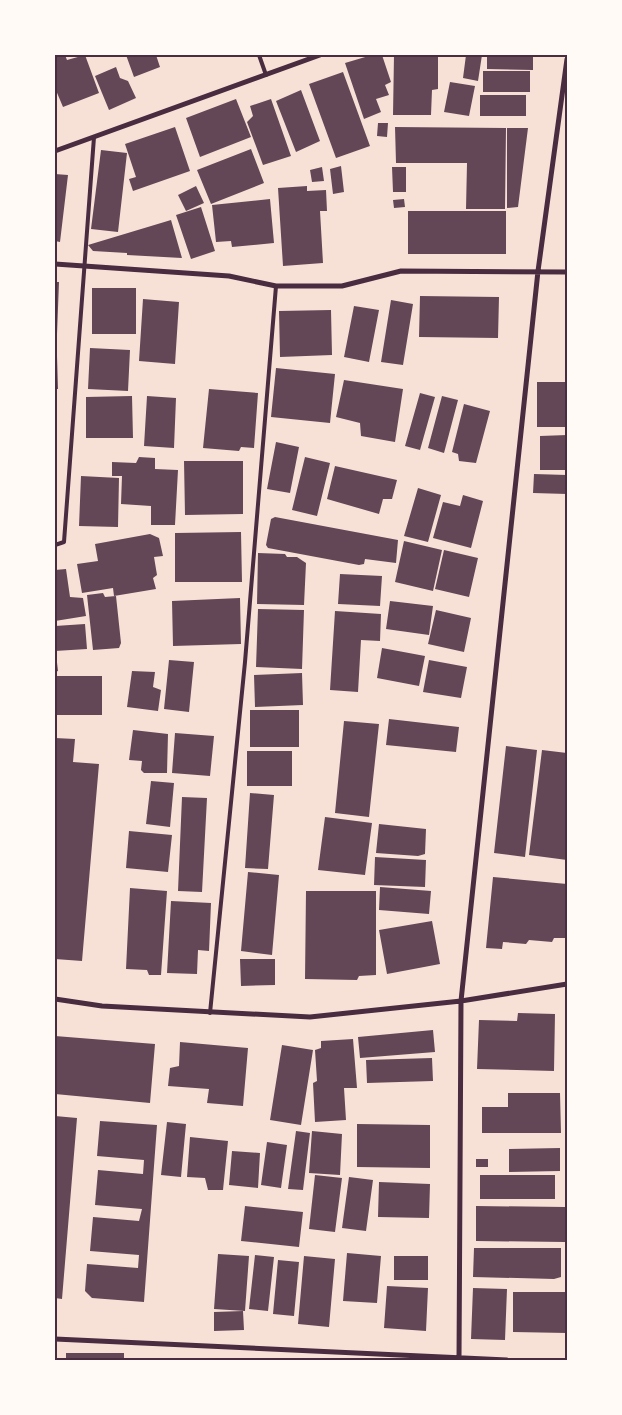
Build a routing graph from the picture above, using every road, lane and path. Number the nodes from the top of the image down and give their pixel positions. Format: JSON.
{"nodes":[{"id":1,"x":259,"y":55,"type":"edge"},
{"id":2,"x":320,"y":55,"type":"edge"},
{"id":3,"x":567,"y":59,"type":"edge"},
{"id":4,"x":266,"y":74,"type":"junction"},
{"id":5,"x":94,"y":137,"type":"junction"},
{"id":6,"x":55,"y":151,"type":"edge"},
{"id":7,"x":55,"y":264,"type":"edge"},
{"id":8,"x":86,"y":266,"type":"junction"},
{"id":9,"x":538,"y":271,"type":"junction"},
{"id":10,"x":567,"y":272,"type":"edge"},
{"id":11,"x":276,"y":286,"type":"junction"},
{"id":12,"x":55,"y":546,"type":"edge"},
{"id":13,"x":567,"y":984,"type":"edge"},
{"id":14,"x":55,"y":999,"type":"edge"},
{"id":15,"x":462,"y":1001,"type":"junction"},
{"id":16,"x":210,"y":1013,"type":"junction"},
{"id":17,"x":55,"y":1339,"type":"edge"},
{"id":18,"x":458,"y":1359,"type":"edge"},
{"id":19,"x":507,"y":1360,"type":"edge"}],
"edges":[{"from":1,"to":4,"type":"lane"},
{"from":2,"to":4,"type":"street"},
{"from":3,"to":9,"type":"street"},
{"from":4,"to":5,"type":"street"},
{"from":5,"to":6,"type":"street"},
{"from":5,"to":8,"type":"lane"},
{"from":7,"to":8,"type":"street"},
{"from":8,"to":11,"type":"street"},
{"from":8,"to":12,"type":"lane"},
{"from":9,"to":10,"type":"street"},
{"from":9,"to":11,"type":"street"},
{"from":9,"to":15,"type":"street"},
{"from":11,"to":16,"type":"lane"},
{"from":13,"to":15,"type":"street"},
{"from":14,"to":16,"type":"street"},
{"from":15,"to":16,"type":"street"},
{"from":15,"to":18,"type":"street"},
{"from":17,"to":18,"type":"street"},
{"from":18,"to":19,"type":"street"}]}
